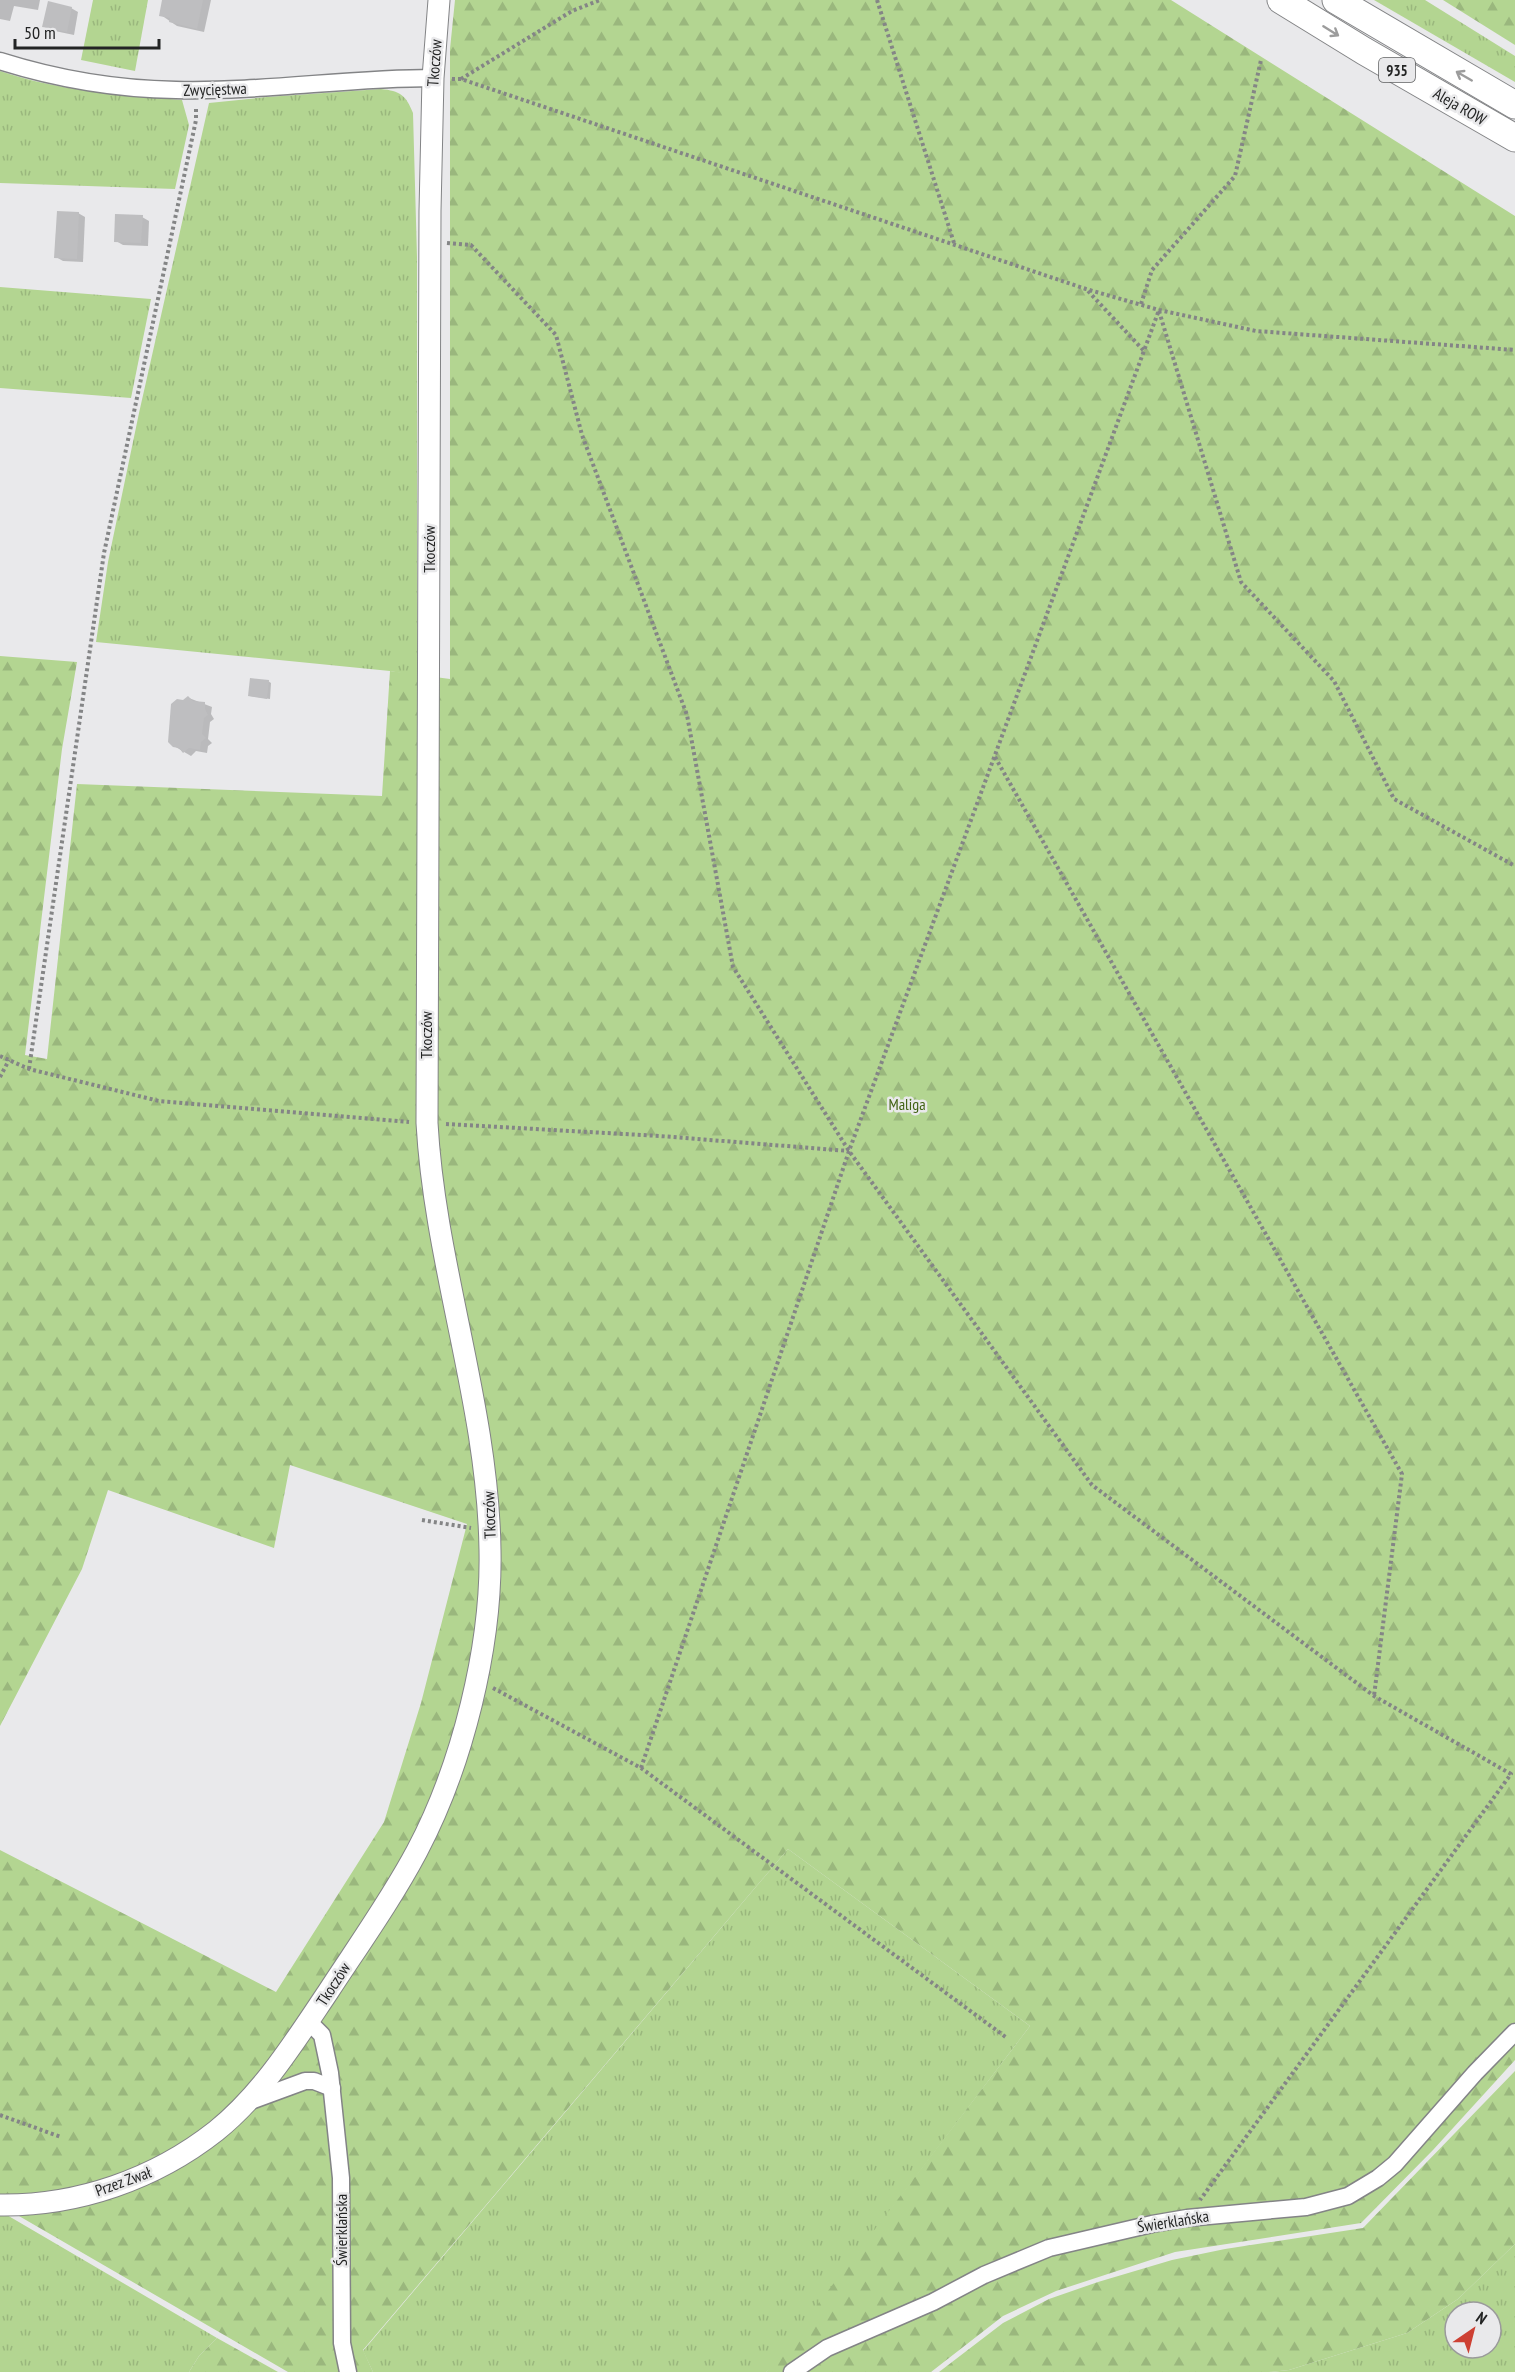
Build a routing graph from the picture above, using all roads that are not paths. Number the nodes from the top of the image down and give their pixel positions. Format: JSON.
{"nodes":[{"id":1,"x":439,"y":0,"type":"edge"},
{"id":2,"x":1281,"y":0,"type":"edge"},
{"id":3,"x":1336,"y":0,"type":"edge"},
{"id":4,"x":0,"y":61,"type":"edge"},
{"id":5,"x":433,"y":78,"type":"junction"},
{"id":6,"x":1515,"y":105,"type":"edge"},
{"id":7,"x":1515,"y":138,"type":"edge"},
{"id":8,"x":308,"y":2021,"type":"junction"},
{"id":9,"x":1515,"y":2032,"type":"edge"},
{"id":10,"x":332,"y":2088,"type":"junction"},
{"id":11,"x":246,"y":2103,"type":"junction"},
{"id":12,"x":0,"y":2205,"type":"edge"},
{"id":13,"x":348,"y":2372,"type":"edge"},
{"id":14,"x":792,"y":2372,"type":"edge"}],
"edges":[{"from":1,"to":5,"type":"street","name":"Tkoczów"},
{"from":2,"to":7,"type":"main road","name":"Aleja ROW","number":"935","one_way":true},
{"from":6,"to":3,"type":"main road","name":"Aleja ROW","number":"935","one_way":true},
{"from":4,"to":5,"type":"street","name":"Zwycięstwa"},
{"from":5,"to":8,"type":"street","name":"Tkoczów"},
{"from":8,"to":10,"type":"street","name":"Świerklańska"},
{"from":8,"to":11,"type":"street"},
{"from":9,"to":14,"type":"street","name":"Świerklańska"},
{"from":10,"to":11,"type":"street"},
{"from":10,"to":13,"type":"street","name":"Świerklańska"},
{"from":11,"to":12,"type":"street","name":"Przez Zwał"}]}
